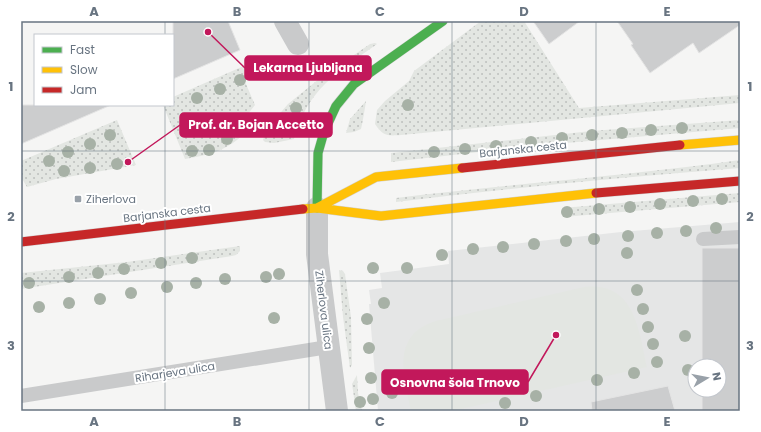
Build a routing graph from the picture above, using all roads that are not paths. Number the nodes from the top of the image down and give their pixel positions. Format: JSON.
{"nodes":[{"id":1,"x":285,"y":21,"type":"edge"},
{"id":2,"x":443,"y":21,"type":"edge"},
{"id":3,"x":298,"y":44,"type":"dead end"},
{"id":4,"x":740,"y":140,"type":"edge"},
{"id":5,"x":740,"y":181,"type":"edge"},
{"id":6,"x":317,"y":208,"type":"junction"},
{"id":7,"x":740,"y":237,"type":"edge"},
{"id":8,"x":703,"y":239,"type":"dead end"},
{"id":9,"x":21,"y":242,"type":"edge"},
{"id":10,"x":328,"y":347,"type":"junction"},
{"id":11,"x":21,"y":396,"type":"edge"},
{"id":12,"x":337,"y":411,"type":"edge"}],
"edges":[{"from":1,"to":3,"type":"street"},
{"from":2,"to":6,"type":"main road"},
{"from":4,"to":6,"type":"main road","name":"Barjanska cesta"},
{"from":5,"to":6,"type":"main road","name":"Barjanska cesta"},
{"from":6,"to":9,"type":"main road","name":"Barjanska cesta"},
{"from":6,"to":10,"type":"street","name":"Ziherlova ulica"},
{"from":7,"to":8,"type":"lane"},
{"from":10,"to":11,"type":"lane","name":"Riharjeva ulica"},
{"from":10,"to":12,"type":"street","name":"Ziherlova ulica"}]}
